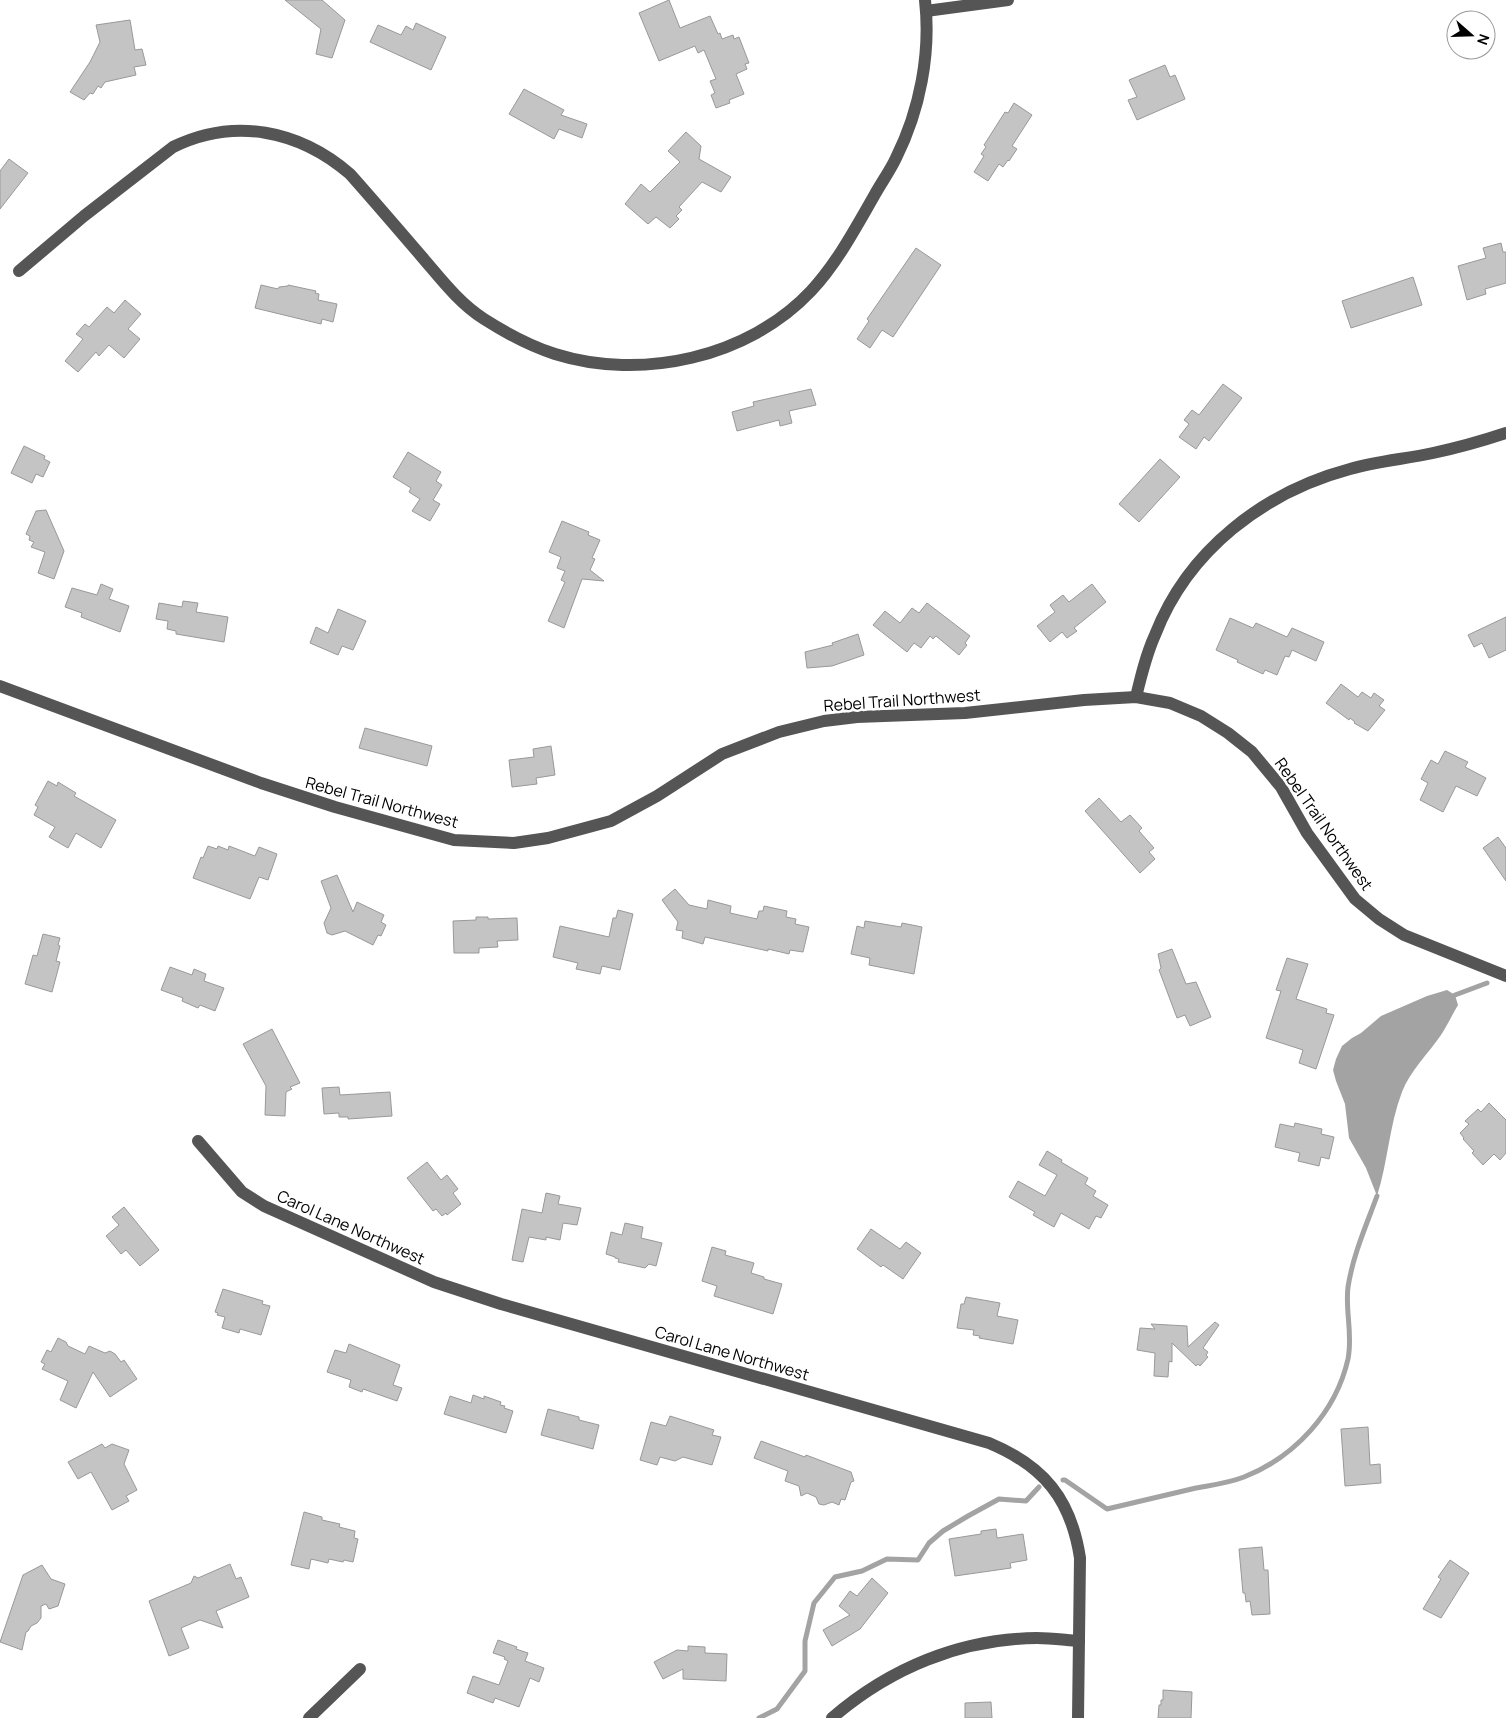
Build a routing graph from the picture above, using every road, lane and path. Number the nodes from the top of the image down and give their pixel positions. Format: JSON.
{"nodes":[{"id":1,"x":1008,"y":0,"type":"edge"},
{"id":2,"x":926,"y":5,"type":"edge"},
{"id":3,"x":19,"y":270,"type":"dead end"},
{"id":4,"x":1506,"y":433,"type":"edge"},
{"id":5,"x":0,"y":686,"type":"edge"},
{"id":6,"x":1136,"y":697,"type":"junction"},
{"id":7,"x":1506,"y":976,"type":"edge"},
{"id":8,"x":198,"y":1140,"type":"dead end"},
{"id":9,"x":1079,"y":1641,"type":"junction"},
{"id":10,"x":360,"y":1668,"type":"dead end"},
{"id":11,"x":309,"y":1718,"type":"edge"},
{"id":12,"x":832,"y":1718,"type":"edge"},
{"id":13,"x":1078,"y":1718,"type":"edge"}],
"edges":[{"from":1,"to":2,"type":"street"},
{"from":2,"to":3,"type":"street"},
{"from":4,"to":6,"type":"street"},
{"from":5,"to":6,"type":"street","name":"Rebel Trail Northwest"},
{"from":6,"to":7,"type":"street","name":"Rebel Trail Northwest"},
{"from":8,"to":9,"type":"street","name":"Carol Lane Northwest"},
{"from":9,"to":12,"type":"street"},
{"from":9,"to":13,"type":"street","name":"Carol Lane Northwest"},
{"from":10,"to":11,"type":"street"}]}
